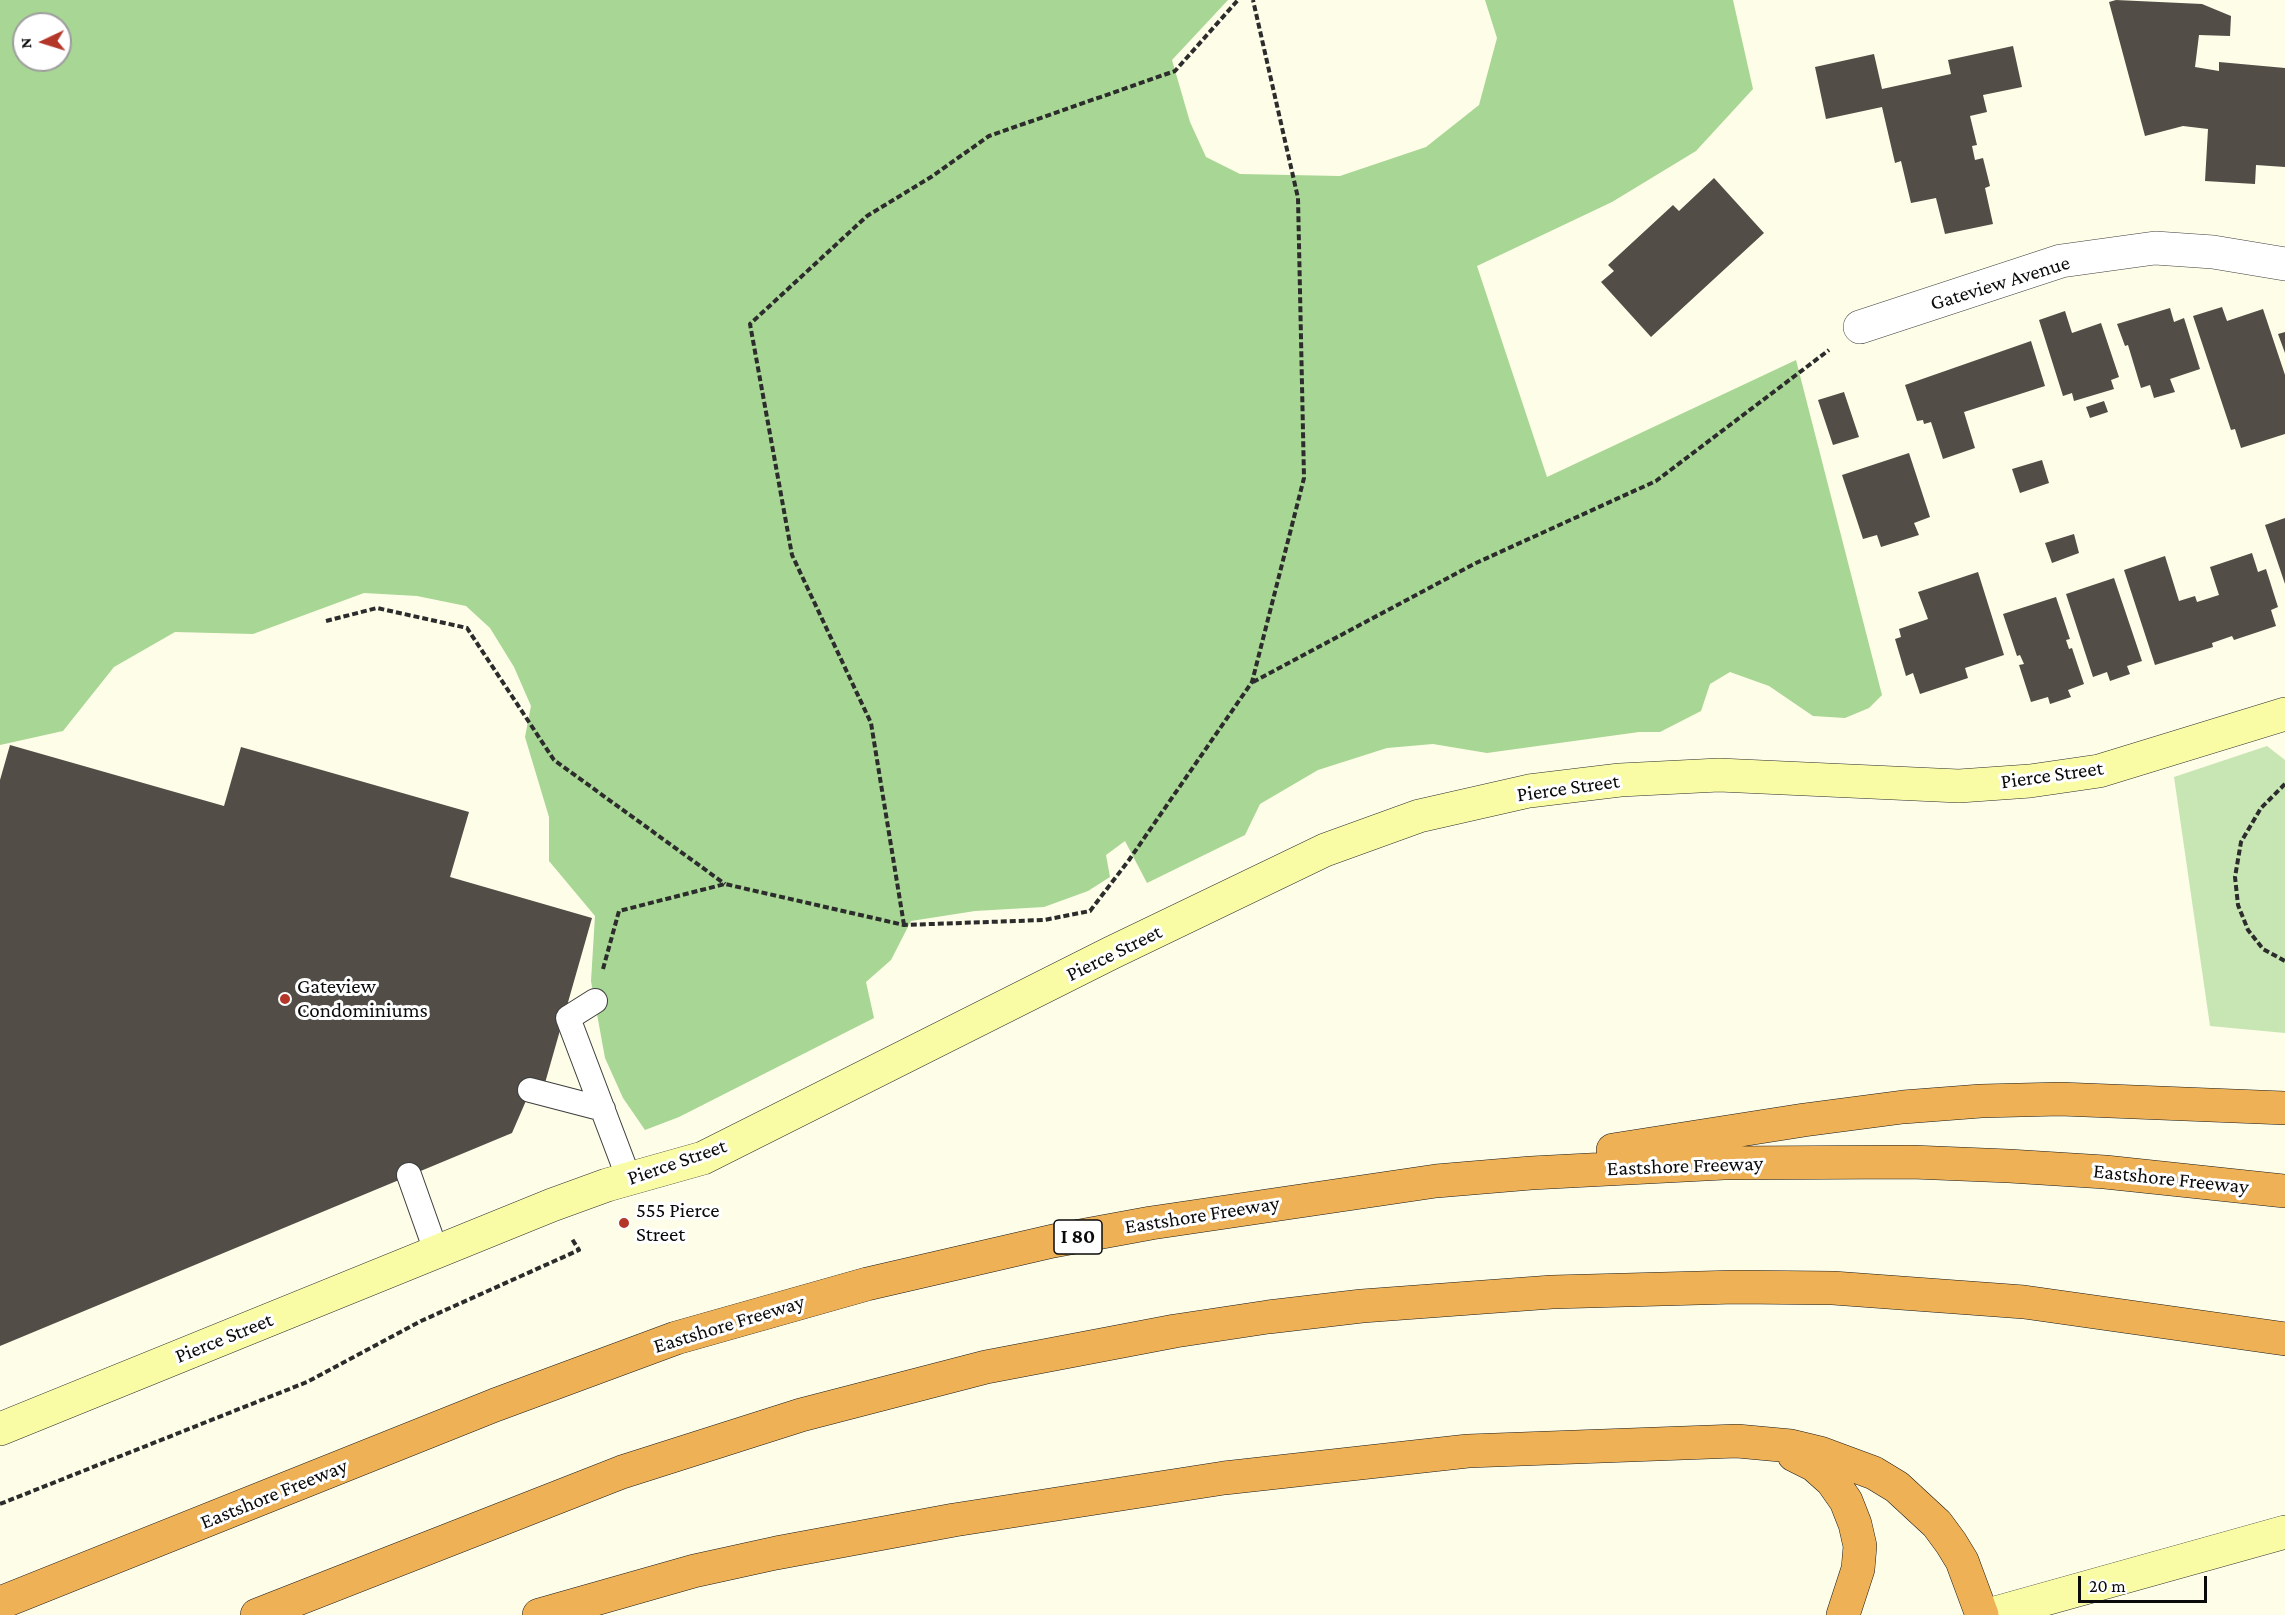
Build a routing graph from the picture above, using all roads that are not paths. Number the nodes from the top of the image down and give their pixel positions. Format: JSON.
{"nodes":[{"id":1,"x":2285,"y":264,"type":"edge"},
{"id":2,"x":1860,"y":327,"type":"road end"},
{"id":3,"x":2285,"y":714,"type":"edge"},
{"id":4,"x":595,"y":1001,"type":"road end"},
{"id":5,"x":530,"y":1090,"type":"dead end"},
{"id":6,"x":2285,"y":1108,"type":"edge"},
{"id":7,"x":603,"y":1109,"type":"junction"},
{"id":8,"x":409,"y":1176,"type":"dead end"},
{"id":9,"x":629,"y":1179,"type":"junction"},
{"id":10,"x":2285,"y":1191,"type":"edge"},
{"id":11,"x":1337,"y":1194,"type":"junction"},
{"id":12,"x":436,"y":1251,"type":"junction"},
{"id":13,"x":2285,"y":1339,"type":"edge"},
{"id":14,"x":0,"y":1429,"type":"edge"},
{"id":15,"x":1737,"y":1441,"type":"junction"},
{"id":16,"x":2285,"y":1532,"type":"edge"},
{"id":17,"x":0,"y":1603,"type":"edge"},
{"id":18,"x":256,"y":1615,"type":"edge"},
{"id":19,"x":539,"y":1615,"type":"edge"},
{"id":20,"x":1843,"y":1615,"type":"edge"},
{"id":21,"x":1982,"y":1615,"type":"edge"},
{"id":22,"x":1988,"y":1615,"type":"edge"}],
"edges":[{"from":1,"to":2,"type":"street","name":"Gateview Avenue"},
{"from":3,"to":9,"type":"street","name":"Pierce Street"},
{"from":4,"to":7,"type":"lane"},
{"from":5,"to":7,"type":"lane"},
{"from":6,"to":11,"type":"highway"},
{"from":7,"to":9,"type":"lane"},
{"from":8,"to":12,"type":"lane"},
{"from":9,"to":12,"type":"street","name":"Pierce Street"},
{"from":10,"to":11,"type":"highway","name":"Eastshore Freeway","number":"I 80"},
{"from":11,"to":17,"type":"highway","name":"Eastshore Freeway","number":"I 80"},
{"from":12,"to":14,"type":"street","name":"Pierce Street"},
{"from":13,"to":18,"type":"highway"},
{"from":15,"to":19,"type":"highway"},
{"from":15,"to":20,"type":"highway"},
{"from":15,"to":21,"type":"highway"},
{"from":16,"to":22,"type":"street"}]}
